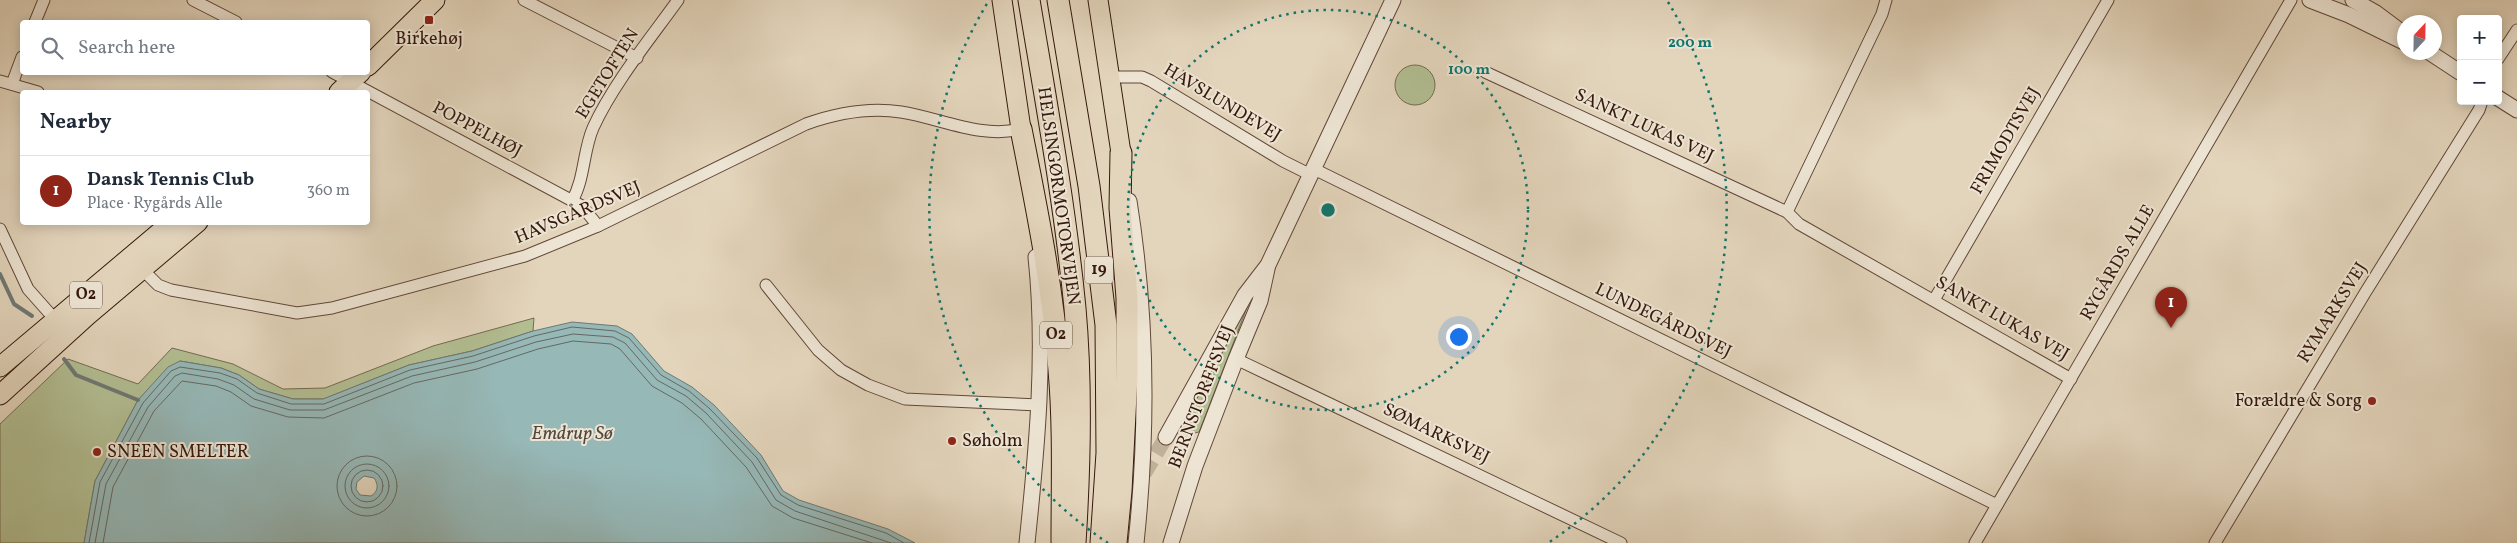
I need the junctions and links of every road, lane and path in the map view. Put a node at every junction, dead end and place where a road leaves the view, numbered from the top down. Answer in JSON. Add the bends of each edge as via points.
{"nodes":[{"id":1,"x":44,"y":0,"type":"edge"},
{"id":2,"x":193,"y":0,"type":"edge"},
{"id":3,"x":435,"y":0,"type":"edge"},
{"id":4,"x":524,"y":0,"type":"edge"},
{"id":5,"x":678,"y":0,"type":"edge"},
{"id":6,"x":1002,"y":0,"type":"edge"},
{"id":7,"x":1029,"y":0,"type":"edge"},
{"id":8,"x":1058,"y":0,"type":"edge"},
{"id":9,"x":1098,"y":0,"type":"edge"},
{"id":10,"x":1393,"y":0,"type":"edge"},
{"id":11,"x":1886,"y":0,"type":"edge"},
{"id":12,"x":2108,"y":0,"type":"edge"},
{"id":13,"x":2291,"y":0,"type":"edge"},
{"id":14,"x":2353,"y":0,"type":"edge"},
{"id":15,"x":2370,"y":0,"type":"edge"},
{"id":16,"x":2314,"y":1,"type":"edge"},
{"id":17,"x":36,"y":20,"type":"edge"},
{"id":18,"x":232,"y":20,"type":"edge"},
{"id":19,"x":2397,"y":25,"type":"edge"},
{"id":20,"x":2397,"y":27,"type":"edge"},
{"id":21,"x":2517,"y":30,"type":"edge"},
{"id":22,"x":2397,"y":39,"type":"edge"},
{"id":23,"x":2502,"y":54,"type":"edge"},
{"id":24,"x":637,"y":58,"type":"junction"},
{"id":25,"x":2441,"y":60,"type":"edge"},
{"id":26,"x":20,"y":62,"type":"edge"},
{"id":27,"x":370,"y":64,"type":"edge"},
{"id":28,"x":2457,"y":70,"type":"edge"},
{"id":29,"x":1486,"y":72,"type":"dead end"},
{"id":30,"x":337,"y":75,"type":"edge"},
{"id":31,"x":1111,"y":77,"type":"junction"},
{"id":32,"x":0,"y":81,"type":"edge"},
{"id":33,"x":350,"y":82,"type":"edge"},
{"id":34,"x":12,"y":84,"type":"junction"},
{"id":35,"x":32,"y":90,"type":"edge"},
{"id":36,"x":365,"y":90,"type":"edge"},
{"id":37,"x":370,"y":93,"type":"edge"},
{"id":38,"x":2502,"y":101,"type":"edge"},
{"id":39,"x":2481,"y":105,"type":"edge"},
{"id":40,"x":2517,"y":110,"type":"edge"},
{"id":41,"x":1021,"y":129,"type":"junction"},
{"id":42,"x":1121,"y":153,"type":"junction"},
{"id":43,"x":1312,"y":172,"type":"junction"},
{"id":44,"x":572,"y":200,"type":"junction"},
{"id":45,"x":1787,"y":212,"type":"junction"},
{"id":46,"x":169,"y":225,"type":"edge"},
{"id":47,"x":194,"y":225,"type":"edge"},
{"id":48,"x":598,"y":226,"type":"junction"},
{"id":49,"x":0,"y":229,"type":"edge"},
{"id":50,"x":1268,"y":265,"type":"junction"},
{"id":51,"x":142,"y":269,"type":"junction"},
{"id":52,"x":766,"y":285,"type":"dead end"},
{"id":53,"x":1934,"y":300,"type":"junction"},
{"id":54,"x":61,"y":328,"type":"junction"},
{"id":55,"x":1236,"y":359,"type":"junction"},
{"id":56,"x":0,"y":367,"type":"edge"},
{"id":57,"x":2071,"y":379,"type":"junction"},
{"id":58,"x":0,"y":395,"type":"edge"},
{"id":59,"x":1039,"y":405,"type":"junction"},
{"id":60,"x":1166,"y":437,"type":"tunnel mouth"},
{"id":61,"x":1997,"y":506,"type":"junction"},
{"id":62,"x":1027,"y":543,"type":"edge"},
{"id":63,"x":1062,"y":543,"type":"edge"},
{"id":64,"x":1075,"y":543,"type":"edge"},
{"id":65,"x":1101,"y":543,"type":"edge"},
{"id":66,"x":1116,"y":543,"type":"edge"},
{"id":67,"x":1136,"y":543,"type":"edge"},
{"id":68,"x":1171,"y":543,"type":"edge"},
{"id":69,"x":1621,"y":543,"type":"edge"},
{"id":70,"x":1975,"y":543,"type":"edge"},
{"id":71,"x":2215,"y":543,"type":"edge"}],
"edges":[{"from":1,"to":17,"type":"street"},
{"from":2,"to":18,"type":"street"},
{"from":3,"to":27,"type":"main road"},
{"from":4,"to":24,"type":"street"},
{"from":5,"to":24,"type":"street","name":"EGETOFTEN"},
{"from":6,"to":41,"type":"main road","number":"O2"},
{"from":7,"to":64,"type":"highway","name":"HELSINGØRMOTORVEJEN","number":"19","via":[[1060,188],[1075,309],[1080,430]]},
{"from":8,"to":65,"type":"highway","name":"HELSINGØRMOTORVEJEN","number":"19","via":[[1089,186],[1106,325],[1107,454]]},
{"from":9,"to":31,"type":"main road"},
{"from":10,"to":43,"type":"street","name":"BERNSTORFFSVEJ"},
{"from":11,"to":45,"type":"street"},
{"from":12,"to":53,"type":"street","name":"FRIMODTSVEJ"},
{"from":13,"to":57,"type":"street","name":"RYGÅRDS ALLE"},
{"from":14,"to":20,"type":"street"},
{"from":15,"to":19,"type":"street"},
{"from":16,"to":22,"type":"street"},
{"from":21,"to":23,"type":"street"},
{"from":24,"to":44,"type":"street","name":"EGETOFTEN","via":[[592,130],[578,189]]},
{"from":25,"to":28,"type":"street"},
{"from":26,"to":34,"type":"street"},
{"from":29,"to":45,"type":"street","name":"SANKT LUKAS VEJ"},
{"from":30,"to":33,"type":"street","name":"POPPELHØJ"},
{"from":31,"to":42,"type":"main road"},
{"from":31,"to":43,"type":"street","name":"HAVSLUNDEVEJ","via":[[1151,80],[1283,161]]},
{"from":32,"to":34,"type":"street"},
{"from":33,"to":36,"type":"street","name":"POPPELHØJ"},
{"from":34,"to":35,"type":"street"},
{"from":37,"to":44,"type":"street","name":"POPPELHØJ"},
{"from":38,"to":40,"type":"street"},
{"from":39,"to":71,"type":"street","name":"RYMARKSVEJ"},
{"from":41,"to":48,"type":"street","name":"HAVSGÅRDSVEJ","via":[[998,133],[900,112],[872,110],[836,114],[806,124]]},
{"from":41,"to":59,"type":"street","via":[[1036,261]]},
{"from":41,"to":63,"type":"highway","number":"O2","via":[[1046,259],[1058,361],[1063,431]]},
{"from":42,"to":66,"type":"highway","via":[[1127,375]]},
{"from":42,"to":67,"type":"street","via":[[1136,248],[1144,374]]},
{"from":43,"to":50,"type":"street","name":"BERNSTORFFSVEJ"},
{"from":43,"to":61,"type":"street","name":"LUNDEGÅRDSVEJ"},
{"from":44,"to":48,"type":"street","name":"POPPELHØJ","via":[[587,210]]},
{"from":45,"to":53,"type":"street","name":"SANKT LUKAS VEJ","via":[[1800,224]]},
{"from":46,"to":54,"type":"main road","number":"O2"},
{"from":47,"to":51,"type":"main road","number":"O2"},
{"from":48,"to":51,"type":"street","name":"HAVSGÅRDSVEJ","via":[[525,256],[332,308],[297,313],[171,290],[158,285]]},
{"from":49,"to":54,"type":"street","via":[[28,289]]},
{"from":50,"to":55,"type":"street","name":"BERNSTORFFSVEJ","via":[[1260,301]]},
{"from":50,"to":60,"type":"street","name":"BERNSTORFFSVEJ","via":[[1245,295]]},
{"from":51,"to":54,"type":"main road","number":"O2"},
{"from":52,"to":59,"type":"street","via":[[818,350],[840,370],[868,385],[905,398]]},
{"from":53,"to":57,"type":"street","name":"SANKT LUKAS VEJ"},
{"from":54,"to":56,"type":"main road","number":"O2"},
{"from":54,"to":58,"type":"main road","number":"O2"},
{"from":55,"to":68,"type":"street","name":"BERNSTORFFSVEJ","via":[[1195,466]]},
{"from":55,"to":69,"type":"street","name":"SØMARKSVEJ"},
{"from":57,"to":61,"type":"street","name":"RYGÅRDS ALLE"},
{"from":59,"to":62,"type":"street"},
{"from":61,"to":70,"type":"street","name":"RYGÅRDS ALLE"}]}
